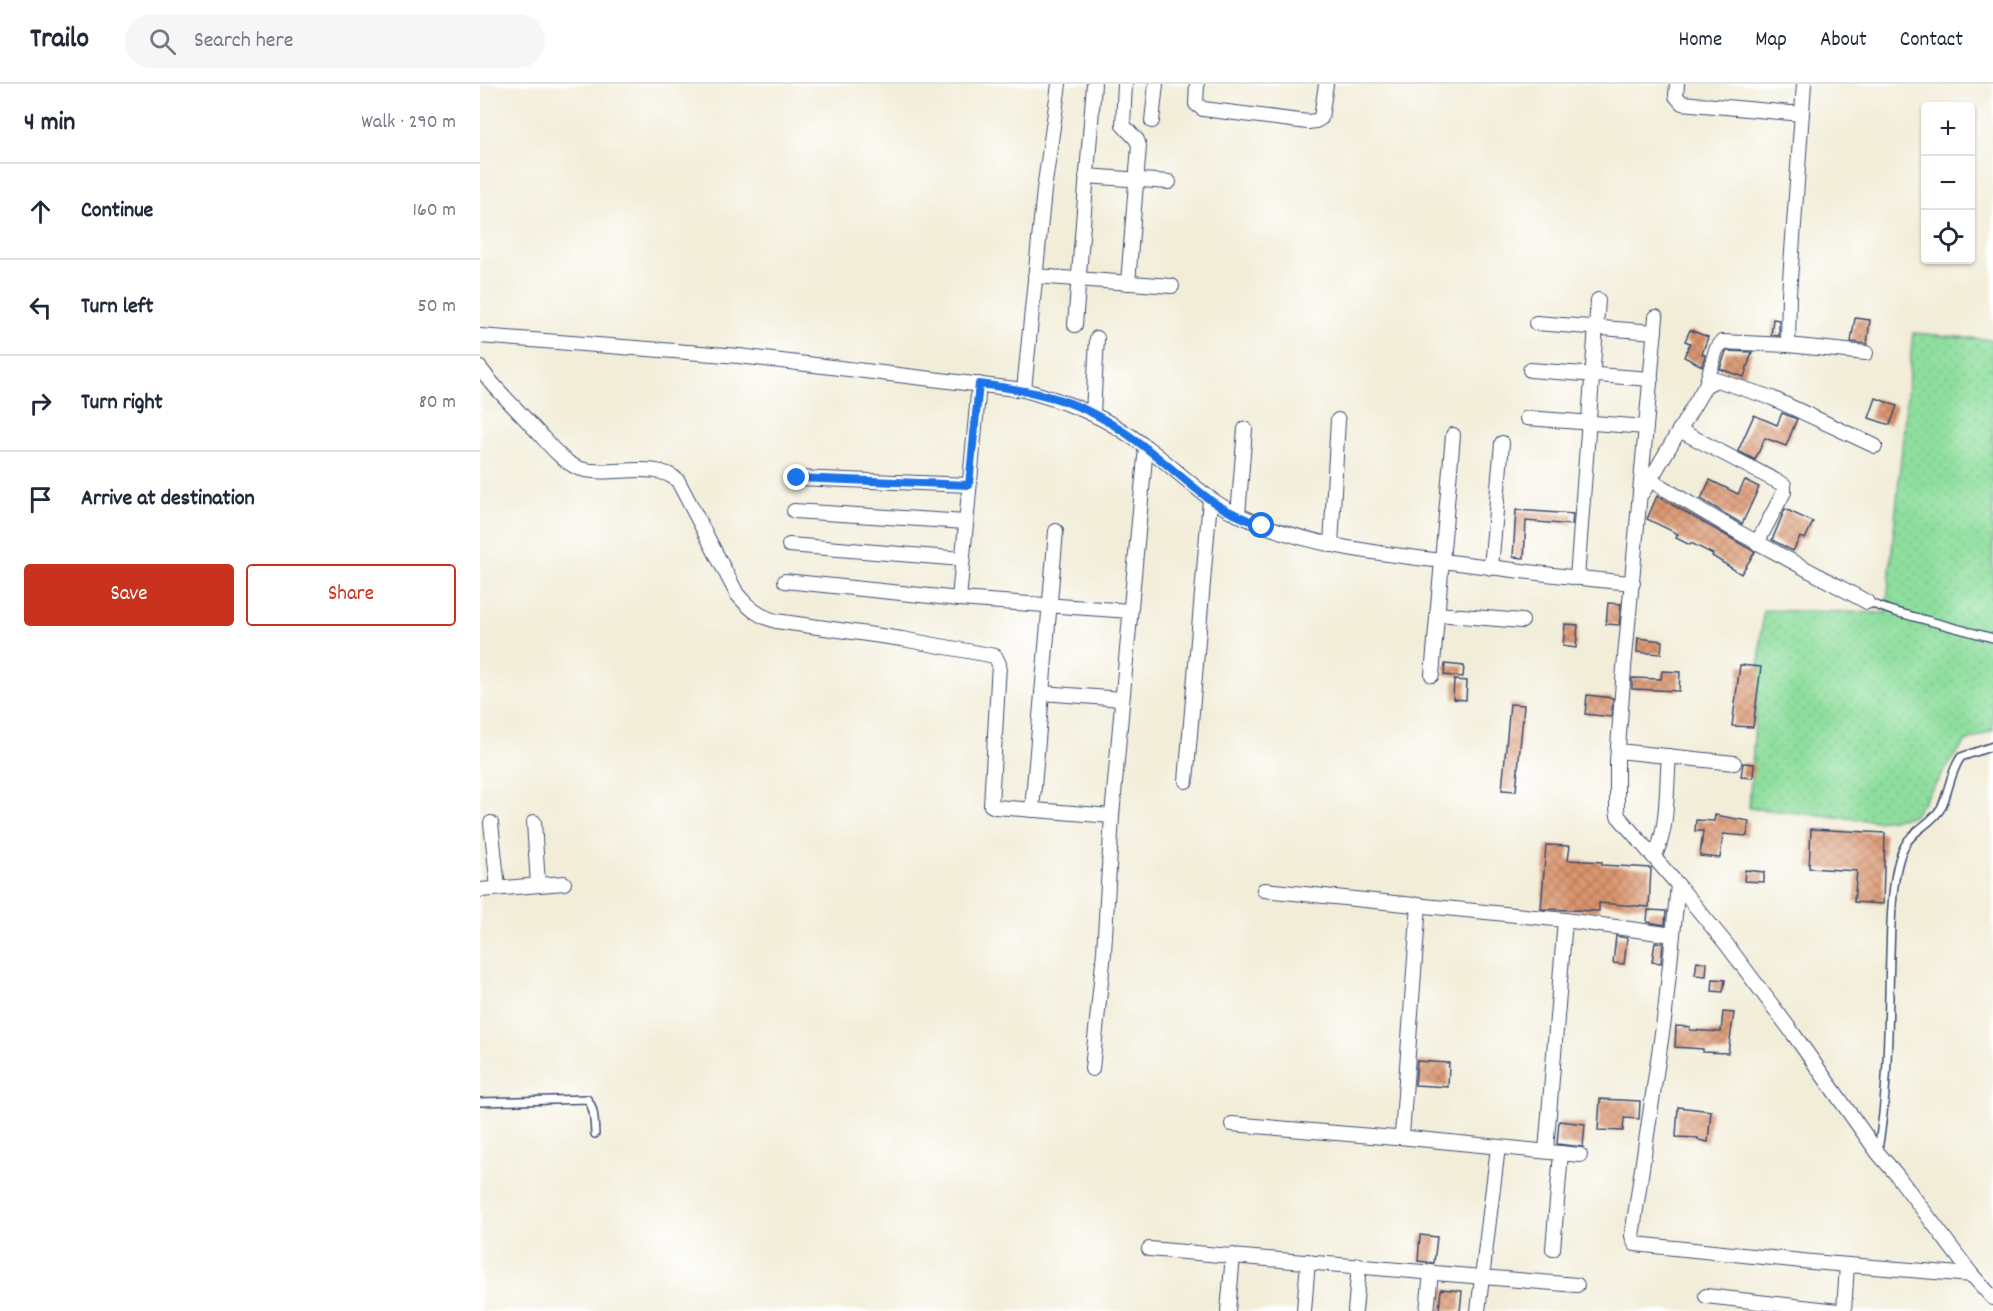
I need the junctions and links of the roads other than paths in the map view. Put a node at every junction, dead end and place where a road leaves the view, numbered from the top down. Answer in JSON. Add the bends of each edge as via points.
{"nodes":[{"id":1,"x":1059,"y":84,"type":"edge"},
{"id":2,"x":1094,"y":84,"type":"edge"},
{"id":3,"x":1125,"y":84,"type":"edge"},
{"id":4,"x":1156,"y":84,"type":"edge"},
{"id":5,"x":1197,"y":84,"type":"edge"},
{"id":6,"x":1326,"y":84,"type":"edge"},
{"id":7,"x":1677,"y":84,"type":"edge"},
{"id":8,"x":1804,"y":84,"type":"edge"},
{"id":9,"x":1802,"y":114,"type":"junction"},
{"id":10,"x":1152,"y":121,"type":"dead end"},
{"id":11,"x":1086,"y":176,"type":"junction"},
{"id":12,"x":1137,"y":180,"type":"junction"},
{"id":13,"x":1169,"y":182,"type":"dead end"},
{"id":14,"x":1035,"y":276,"type":"junction"},
{"id":15,"x":1078,"y":280,"type":"junction"},
{"id":16,"x":1128,"y":283,"type":"junction"},
{"id":17,"x":1172,"y":286,"type":"dead end"},
{"id":18,"x":1598,"y":300,"type":"dead end"},
{"id":19,"x":1656,"y":317,"type":"dead end"},
{"id":20,"x":1536,"y":323,"type":"dead end"},
{"id":21,"x":1075,"y":325,"type":"dead end"},
{"id":22,"x":1596,"y":327,"type":"junction"},
{"id":23,"x":1655,"y":332,"type":"junction"},
{"id":24,"x":480,"y":336,"type":"edge"},
{"id":25,"x":1097,"y":338,"type":"dead end"},
{"id":26,"x":1788,"y":345,"type":"junction"},
{"id":27,"x":1866,"y":353,"type":"dead end"},
{"id":28,"x":480,"y":368,"type":"edge"},
{"id":29,"x":1530,"y":370,"type":"dead end"},
{"id":30,"x":1592,"y":375,"type":"junction"},
{"id":31,"x":1651,"y":379,"type":"junction"},
{"id":32,"x":979,"y":384,"type":"junction"},
{"id":33,"x":1706,"y":385,"type":"junction"},
{"id":34,"x":1024,"y":390,"type":"junction"},
{"id":35,"x":1093,"y":413,"type":"junction"},
{"id":36,"x":1527,"y":418,"type":"dead end"},
{"id":37,"x":1338,"y":420,"type":"dead end"},
{"id":38,"x":1589,"y":423,"type":"junction"},
{"id":39,"x":1646,"y":427,"type":"junction"},
{"id":40,"x":1245,"y":429,"type":"dead end"},
{"id":41,"x":1679,"y":430,"type":"junction"},
{"id":42,"x":1453,"y":435,"type":"dead end"},
{"id":43,"x":1502,"y":443,"type":"dead end"},
{"id":44,"x":1875,"y":446,"type":"dead end"},
{"id":45,"x":1146,"y":447,"type":"junction"},
{"id":46,"x":797,"y":478,"type":"dead end"},
{"id":47,"x":1650,"y":480,"type":"junction"},
{"id":48,"x":969,"y":485,"type":"junction"},
{"id":49,"x":1640,"y":497,"type":"junction"},
{"id":50,"x":1210,"y":500,"type":"junction"},
{"id":51,"x":794,"y":511,"type":"dead end"},
{"id":52,"x":1238,"y":515,"type":"junction"},
{"id":53,"x":966,"y":522,"type":"junction"},
{"id":54,"x":1056,"y":531,"type":"dead end"},
{"id":55,"x":1757,"y":543,"type":"junction"},
{"id":56,"x":1331,"y":544,"type":"junction"},
{"id":57,"x":789,"y":546,"type":"dead end"},
{"id":58,"x":962,"y":559,"type":"junction"},
{"id":59,"x":1442,"y":561,"type":"junction"},
{"id":60,"x":1491,"y":568,"type":"junction"},
{"id":61,"x":1577,"y":578,"type":"junction"},
{"id":62,"x":785,"y":581,"type":"dead end"},
{"id":63,"x":1632,"y":583,"type":"junction"},
{"id":64,"x":959,"y":599,"type":"junction"},
{"id":65,"x":1867,"y":602,"type":"joint"},
{"id":66,"x":1050,"y":605,"type":"junction"},
{"id":67,"x":1131,"y":611,"type":"junction"},
{"id":68,"x":1437,"y":614,"type":"junction"},
{"id":69,"x":1521,"y":621,"type":"dead end"},
{"id":70,"x":1993,"y":638,"type":"edge"},
{"id":71,"x":1432,"y":675,"type":"dead end"},
{"id":72,"x":1042,"y":693,"type":"junction"},
{"id":73,"x":1122,"y":699,"type":"junction"},
{"id":74,"x":1993,"y":746,"type":"edge"},
{"id":75,"x":1618,"y":751,"type":"junction"},
{"id":76,"x":1669,"y":756,"type":"junction"},
{"id":77,"x":1734,"y":763,"type":"dead end"},
{"id":78,"x":1186,"y":781,"type":"dead end"},
{"id":79,"x":1032,"y":810,"type":"junction"},
{"id":80,"x":1112,"y":816,"type":"junction"},
{"id":81,"x":534,"y":822,"type":"dead end"},
{"id":82,"x":491,"y":823,"type":"dead end"},
{"id":83,"x":1654,"y":857,"type":"junction"},
{"id":84,"x":564,"y":883,"type":"dead end"},
{"id":85,"x":538,"y":885,"type":"junction"},
{"id":86,"x":1678,"y":885,"type":"junction"},
{"id":87,"x":498,"y":888,"type":"junction"},
{"id":88,"x":480,"y":890,"type":"edge"},
{"id":89,"x":1264,"y":890,"type":"dead end"},
{"id":90,"x":1419,"y":904,"type":"junction"},
{"id":91,"x":1565,"y":920,"type":"junction"},
{"id":92,"x":1673,"y":935,"type":"junction"},
{"id":93,"x":1092,"y":1069,"type":"dead end"},
{"id":94,"x":480,"y":1102,"type":"edge"},
{"id":95,"x":1232,"y":1124,"type":"dead end"},
{"id":96,"x":595,"y":1134,"type":"dead end"},
{"id":97,"x":1399,"y":1137,"type":"junction"},
{"id":98,"x":1498,"y":1147,"type":"junction"},
{"id":99,"x":1546,"y":1152,"type":"junction"},
{"id":100,"x":1561,"y":1153,"type":"junction"},
{"id":101,"x":1878,"y":1153,"type":"junction"},
{"id":102,"x":1580,"y":1155,"type":"dead end"},
{"id":103,"x":1149,"y":1249,"type":"dead end"},
{"id":104,"x":1553,"y":1249,"type":"dead end"},
{"id":105,"x":1233,"y":1255,"type":"junction"},
{"id":106,"x":1308,"y":1261,"type":"junction"},
{"id":107,"x":1359,"y":1265,"type":"junction"},
{"id":108,"x":1846,"y":1265,"type":"junction"},
{"id":109,"x":1431,"y":1272,"type":"junction"},
{"id":110,"x":1972,"y":1275,"type":"junction"},
{"id":111,"x":1482,"y":1276,"type":"junction"},
{"id":112,"x":1577,"y":1285,"type":"dead end"},
{"id":113,"x":1706,"y":1296,"type":"dead end"},
{"id":114,"x":1993,"y":1298,"type":"edge"},
{"id":115,"x":1228,"y":1311,"type":"edge"},
{"id":116,"x":1304,"y":1311,"type":"edge"},
{"id":117,"x":1355,"y":1311,"type":"edge"},
{"id":118,"x":1427,"y":1311,"type":"edge"},
{"id":119,"x":1478,"y":1311,"type":"edge"},
{"id":120,"x":1838,"y":1311,"type":"edge"},
{"id":121,"x":1844,"y":1311,"type":"edge"}],
"edges":[{"from":1,"to":14,"type":"street"},
{"from":2,"to":11,"type":"street"},
{"from":3,"to":12,"type":"street","via":[[1123,125],[1139,144]]},
{"from":4,"to":10,"type":"street"},
{"from":5,"to":6,"type":"street","via":[[1196,104],[1203,109],[1308,122],[1321,118]]},
{"from":7,"to":9,"type":"street","via":[[1676,96],[1682,103]]},
{"from":8,"to":9,"type":"street"},
{"from":9,"to":26,"type":"street"},
{"from":11,"to":12,"type":"street"},
{"from":11,"to":15,"type":"street"},
{"from":12,"to":13,"type":"street"},
{"from":12,"to":16,"type":"street"},
{"from":14,"to":15,"type":"street"},
{"from":14,"to":34,"type":"street"},
{"from":15,"to":16,"type":"street"},
{"from":15,"to":21,"type":"street"},
{"from":16,"to":17,"type":"street"},
{"from":18,"to":22,"type":"street"},
{"from":19,"to":23,"type":"street"},
{"from":20,"to":22,"type":"street"},
{"from":22,"to":23,"type":"street"},
{"from":22,"to":30,"type":"street"},
{"from":23,"to":31,"type":"street"},
{"from":24,"to":32,"type":"street","via":[[739,356]]},
{"from":25,"to":35,"type":"street"},
{"from":26,"to":27,"type":"street"},
{"from":26,"to":33,"type":"street","via":[[1722,342]]},
{"from":28,"to":79,"type":"street","via":[[553,448],[576,467],[672,475],[737,594],[760,616],[995,656],[999,664],[991,805]]},
{"from":29,"to":30,"type":"street"},
{"from":30,"to":31,"type":"street"},
{"from":30,"to":38,"type":"street"},
{"from":31,"to":39,"type":"street"},
{"from":32,"to":34,"type":"street"},
{"from":32,"to":48,"type":"street"},
{"from":33,"to":41,"type":"street"},
{"from":33,"to":44,"type":"street","via":[[1724,380]]},
{"from":34,"to":35,"type":"street"},
{"from":35,"to":45,"type":"street"},
{"from":36,"to":38,"type":"street"},
{"from":37,"to":56,"type":"street"},
{"from":38,"to":39,"type":"street"},
{"from":38,"to":61,"type":"street"},
{"from":39,"to":49,"type":"street"},
{"from":40,"to":52,"type":"street"},
{"from":41,"to":47,"type":"street"},
{"from":41,"to":55,"type":"street","via":[[1784,485]]},
{"from":42,"to":59,"type":"street"},
{"from":43,"to":60,"type":"street"},
{"from":45,"to":50,"type":"street"},
{"from":45,"to":67,"type":"street"},
{"from":46,"to":48,"type":"street"},
{"from":47,"to":49,"type":"street"},
{"from":47,"to":55,"type":"street"},
{"from":48,"to":53,"type":"street"},
{"from":49,"to":63,"type":"street"},
{"from":50,"to":52,"type":"street"},
{"from":50,"to":78,"type":"street"},
{"from":51,"to":53,"type":"street"},
{"from":52,"to":56,"type":"street","via":[[1294,536]]},
{"from":53,"to":58,"type":"street"},
{"from":54,"to":66,"type":"street"},
{"from":55,"to":65,"type":"street"},
{"from":56,"to":59,"type":"street"},
{"from":57,"to":58,"type":"street"},
{"from":58,"to":64,"type":"street"},
{"from":59,"to":60,"type":"street"},
{"from":59,"to":68,"type":"street"},
{"from":60,"to":61,"type":"street"},
{"from":61,"to":63,"type":"street"},
{"from":62,"to":64,"type":"street"},
{"from":63,"to":75,"type":"street"},
{"from":64,"to":66,"type":"street"},
{"from":65,"to":70,"type":"lane"},
{"from":66,"to":67,"type":"street"},
{"from":66,"to":72,"type":"street"},
{"from":67,"to":73,"type":"street"},
{"from":68,"to":69,"type":"street"},
{"from":68,"to":71,"type":"street"},
{"from":72,"to":73,"type":"street"},
{"from":72,"to":79,"type":"street"},
{"from":73,"to":80,"type":"street"},
{"from":74,"to":101,"type":"lane","via":[[1961,757],[1938,812],[1911,835],[1903,848],[1891,926],[1888,1036]]},
{"from":75,"to":76,"type":"street"},
{"from":75,"to":83,"type":"street","via":[[1618,816]]},
{"from":76,"to":77,"type":"street"},
{"from":76,"to":83,"type":"street","via":[[1664,823]]},
{"from":79,"to":80,"type":"street"},
{"from":80,"to":93,"type":"street"},
{"from":81,"to":85,"type":"street"},
{"from":82,"to":87,"type":"street"},
{"from":83,"to":86,"type":"street"},
{"from":84,"to":85,"type":"street"},
{"from":85,"to":87,"type":"street"},
{"from":86,"to":92,"type":"street"},
{"from":86,"to":101,"type":"street","via":[[1792,1032]]},
{"from":87,"to":88,"type":"street"},
{"from":89,"to":90,"type":"street"},
{"from":90,"to":91,"type":"street"},
{"from":90,"to":97,"type":"street","via":[[1403,1132]]},
{"from":91,"to":92,"type":"street"},
{"from":91,"to":99,"type":"street"},
{"from":92,"to":108,"type":"street","via":[[1632,1240],[1639,1245]]},
{"from":94,"to":96,"type":"lane","via":[[587,1099]]},
{"from":95,"to":97,"type":"street"},
{"from":97,"to":98,"type":"street"},
{"from":98,"to":99,"type":"street"},
{"from":98,"to":111,"type":"street"},
{"from":99,"to":100,"type":"street"},
{"from":100,"to":102,"type":"street"},
{"from":100,"to":104,"type":"street"},
{"from":101,"to":110,"type":"street"},
{"from":103,"to":105,"type":"street"},
{"from":105,"to":106,"type":"street"},
{"from":105,"to":115,"type":"street"},
{"from":106,"to":107,"type":"street"},
{"from":106,"to":116,"type":"street"},
{"from":107,"to":109,"type":"street"},
{"from":107,"to":117,"type":"street"},
{"from":108,"to":110,"type":"street"},
{"from":108,"to":121,"type":"street"},
{"from":109,"to":111,"type":"street"},
{"from":109,"to":118,"type":"street"},
{"from":110,"to":114,"type":"street"},
{"from":111,"to":112,"type":"street"},
{"from":111,"to":119,"type":"street"},
{"from":113,"to":120,"type":"street"}]}
